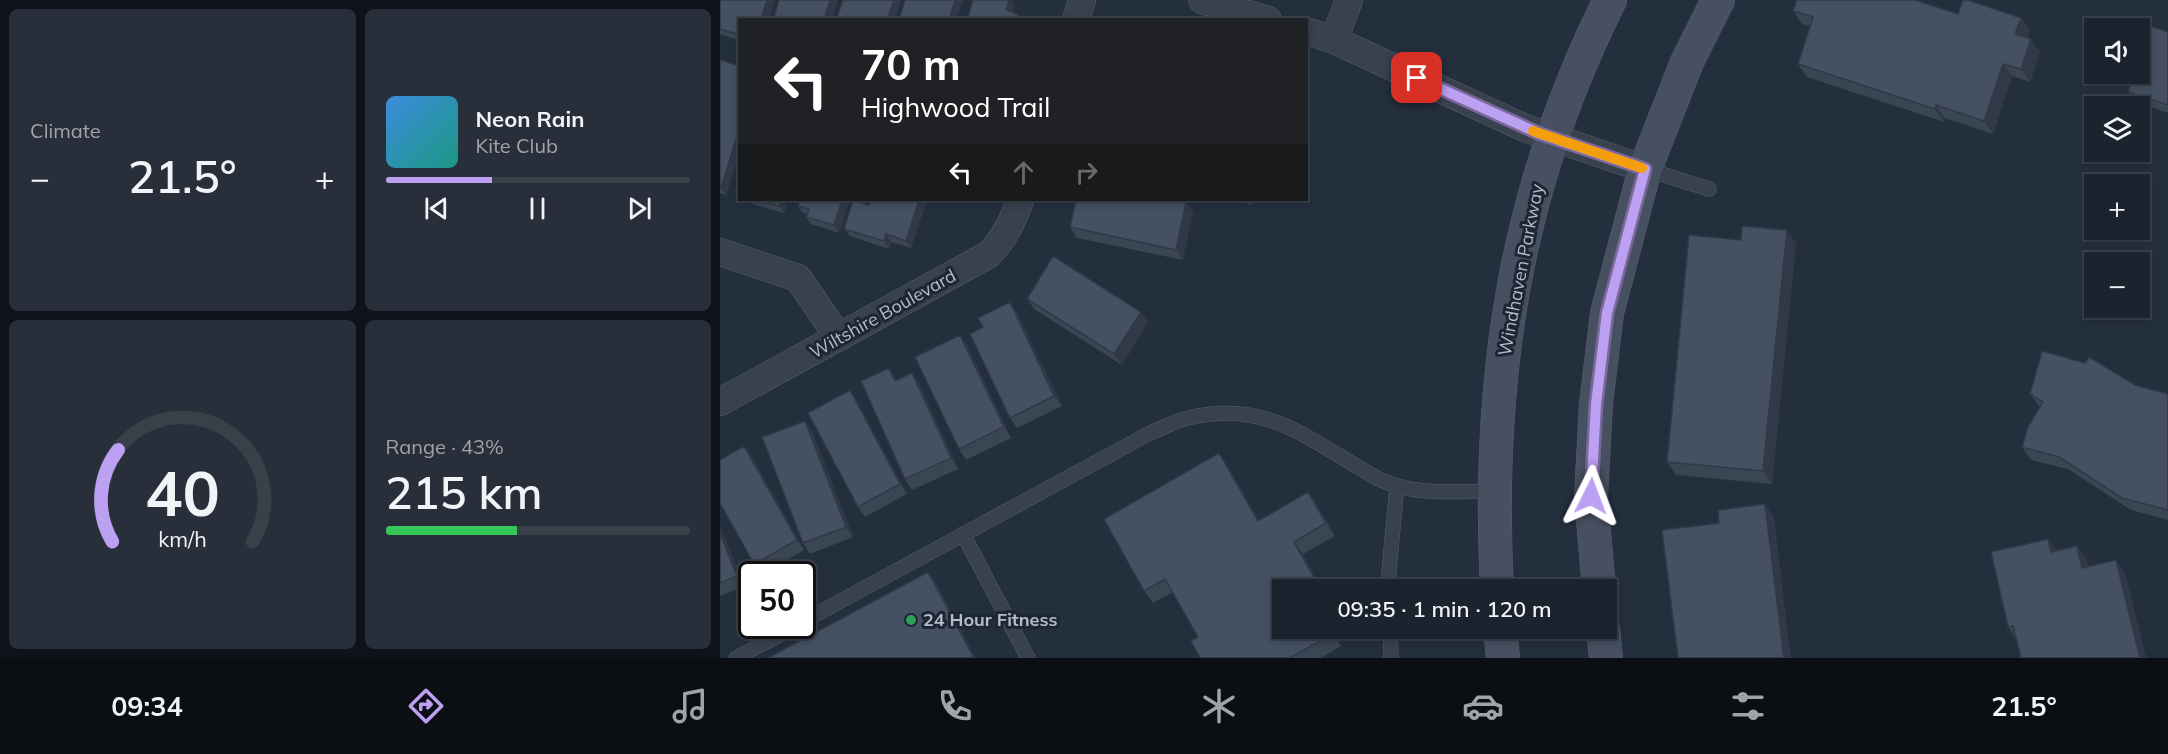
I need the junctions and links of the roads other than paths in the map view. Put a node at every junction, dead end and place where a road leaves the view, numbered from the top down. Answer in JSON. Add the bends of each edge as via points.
{"nodes":[{"id":1,"x":1082,"y":0,"type":"edge"},
{"id":2,"x":1202,"y":0,"type":"edge"},
{"id":3,"x":1349,"y":0,"type":"edge"},
{"id":4,"x":1610,"y":0,"type":"edge"},
{"id":5,"x":1718,"y":0,"type":"edge"},
{"id":6,"x":1077,"y":18,"type":"edge"},
{"id":7,"x":1261,"y":18,"type":"edge"},
{"id":8,"x":1308,"y":32,"type":"edge"},
{"id":9,"x":1334,"y":40,"type":"junction"},
{"id":10,"x":1551,"y":138,"type":"junction"},
{"id":11,"x":1645,"y":169,"type":"junction"},
{"id":12,"x":1708,"y":189,"type":"dead end"},
{"id":13,"x":1020,"y":201,"type":"edge"},
{"id":14,"x":720,"y":252,"type":"edge"},
{"id":15,"x":839,"y":338,"type":"junction"},
{"id":16,"x":720,"y":402,"type":"edge"},
{"id":17,"x":1397,"y":486,"type":"junction"},
{"id":18,"x":1494,"y":491,"type":"junction"},
{"id":19,"x":963,"y":534,"type":"junction"},
{"id":20,"x":1389,"y":579,"type":"edge"},
{"id":21,"x":1497,"y":579,"type":"edge"},
{"id":22,"x":1598,"y":579,"type":"edge"},
{"id":23,"x":816,"y":614,"type":"edge"},
{"id":24,"x":772,"y":639,"type":"edge"},
{"id":25,"x":1390,"y":639,"type":"edge"},
{"id":26,"x":1501,"y":639,"type":"edge"},
{"id":27,"x":1604,"y":639,"type":"edge"},
{"id":28,"x":736,"y":658,"type":"edge"},
{"id":29,"x":1028,"y":658,"type":"edge"},
{"id":30,"x":1391,"y":658,"type":"edge"},
{"id":31,"x":1503,"y":658,"type":"edge"},
{"id":32,"x":1606,"y":658,"type":"edge"}],
"edges":[{"from":1,"to":6,"type":"street"},
{"from":2,"to":7,"type":"street"},
{"from":3,"to":9,"type":"street"},
{"from":4,"to":10,"type":"main road","name":"Windhaven Parkway"},
{"from":5,"to":11,"type":"main road","via":[[1687,62]]},
{"from":8,"to":9,"type":"street"},
{"from":9,"to":10,"type":"street"},
{"from":10,"to":11,"type":"street"},
{"from":10,"to":18,"type":"main road","name":"Windhaven Parkway","via":[[1525,227],[1508,317],[1500,373]]},
{"from":11,"to":12,"type":"lane"},
{"from":11,"to":22,"type":"main road","via":[[1607,313],[1596,404],[1591,496]]},
{"from":13,"to":15,"type":"street","name":"Wiltshire Boulevard","via":[[1010,226],[988,255]]},
{"from":14,"to":15,"type":"street","via":[[798,278]]},
{"from":15,"to":16,"type":"street","name":"Wiltshire Boulevard"},
{"from":17,"to":18,"type":"lane","via":[[1434,492]]},
{"from":17,"to":19,"type":"lane","via":[[1278,422],[1247,414],[1216,413],[1187,418],[1150,433]]},
{"from":17,"to":20,"type":"lane"},
{"from":18,"to":21,"type":"main road","name":"Windhaven Parkway"},
{"from":19,"to":23,"type":"lane"},
{"from":19,"to":29,"type":"lane"},
{"from":24,"to":28,"type":"lane"},
{"from":25,"to":30,"type":"lane"},
{"from":26,"to":31,"type":"main road"},
{"from":27,"to":32,"type":"main road"}]}
